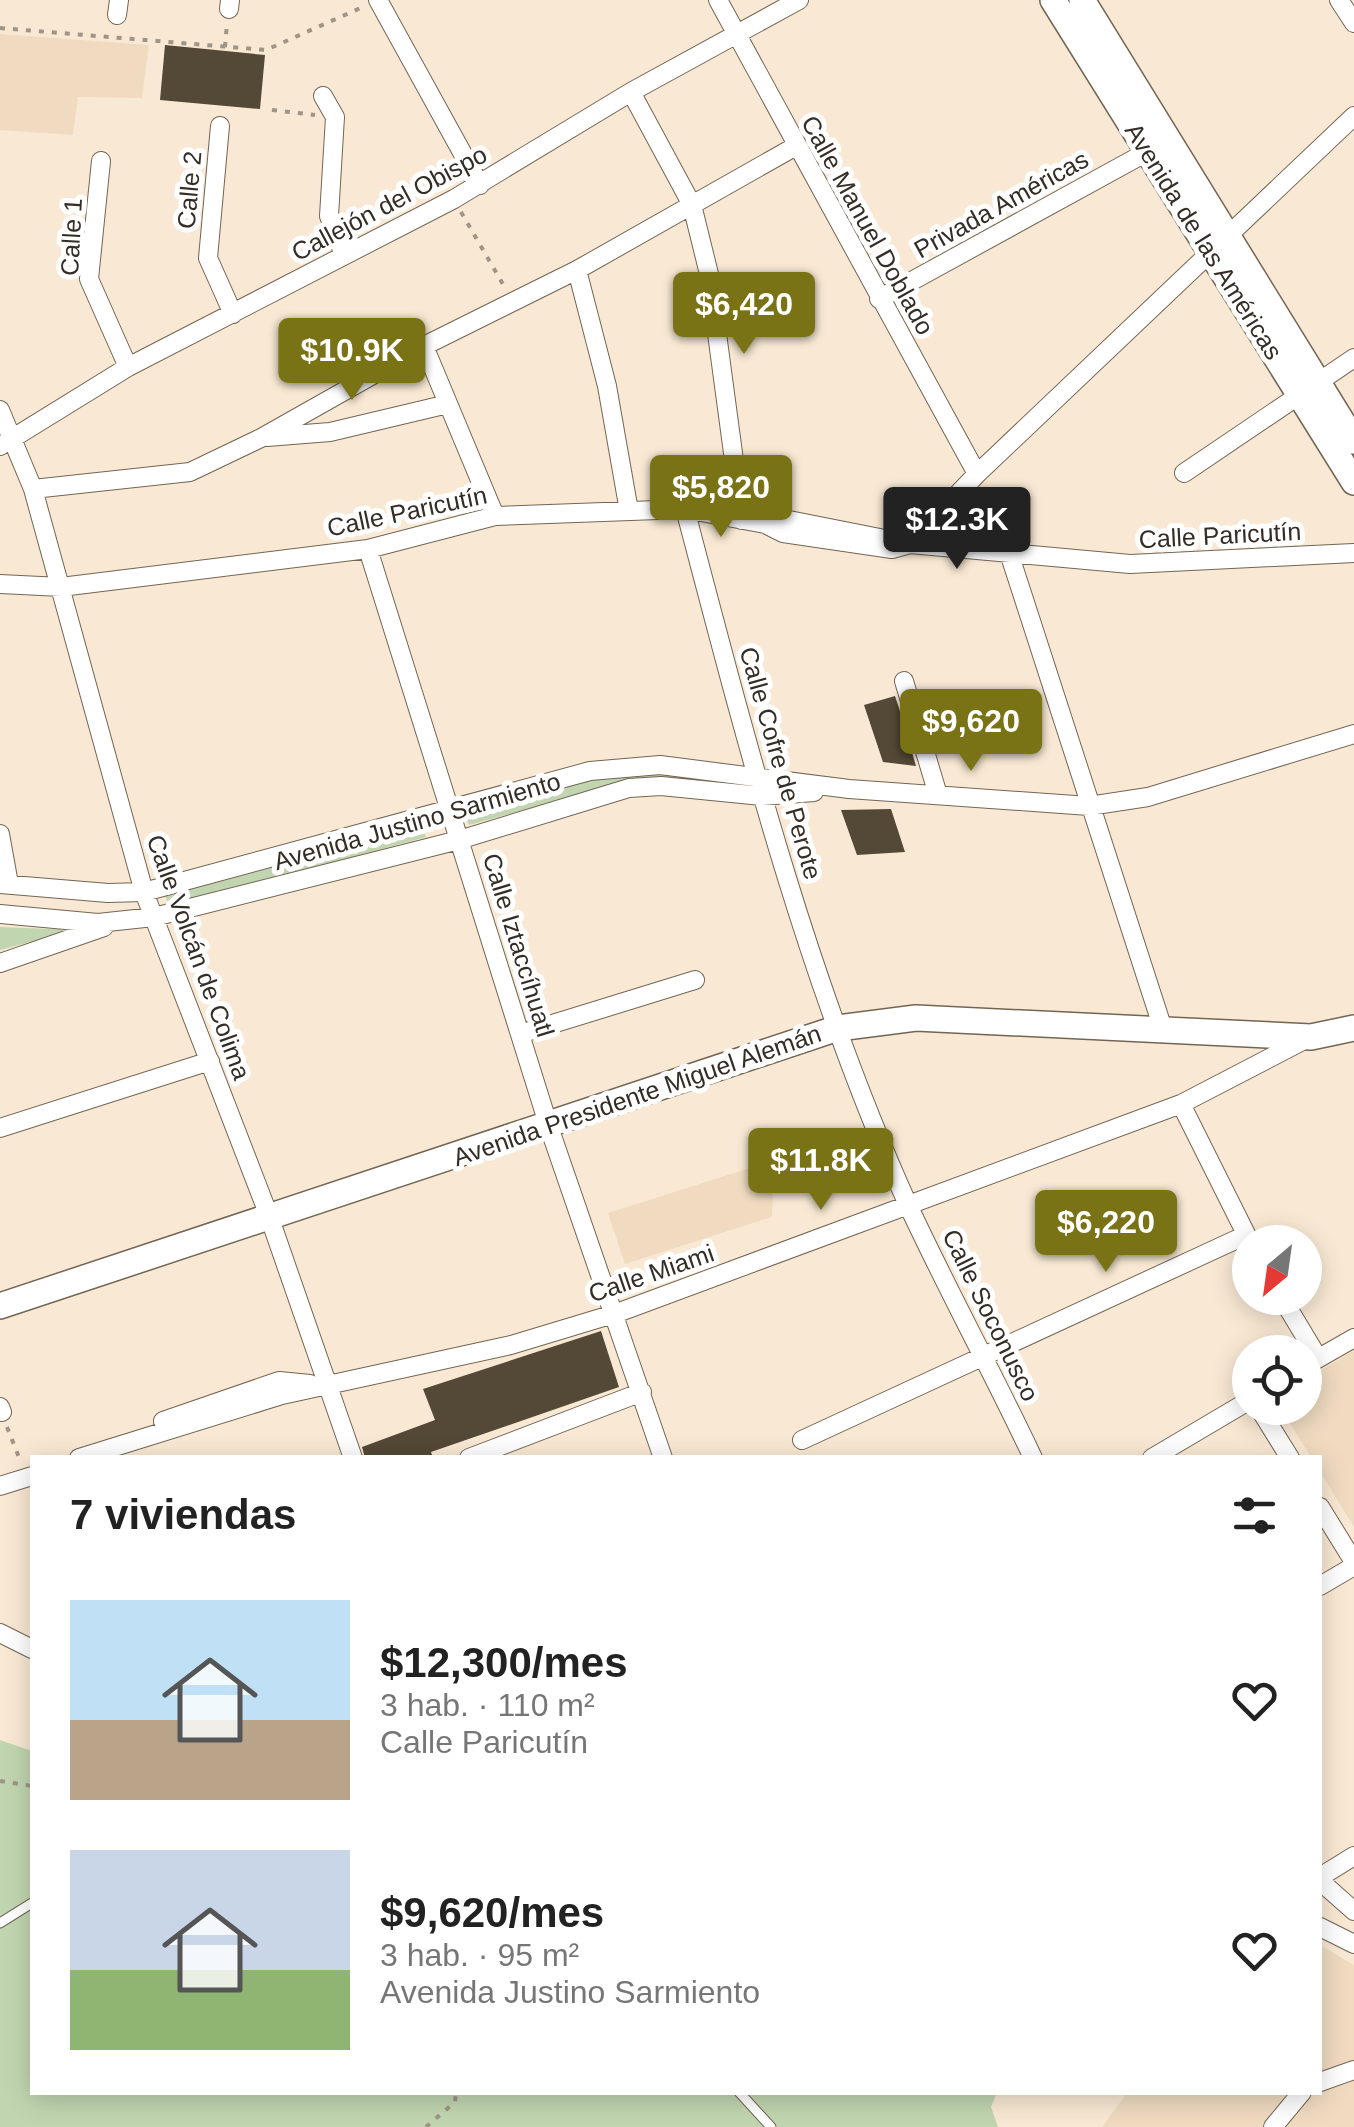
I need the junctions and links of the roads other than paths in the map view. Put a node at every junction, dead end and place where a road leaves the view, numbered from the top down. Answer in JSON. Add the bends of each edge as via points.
{"nodes":[{"id":1,"x":378,"y":0,"type":"edge"},
{"id":2,"x":718,"y":0,"type":"edge"},
{"id":3,"x":799,"y":0,"type":"edge"},
{"id":4,"x":1053,"y":0,"type":"edge"},
{"id":5,"x":1082,"y":0,"type":"edge"},
{"id":6,"x":1339,"y":0,"type":"edge"},
{"id":7,"x":1354,"y":23,"type":"edge"},
{"id":8,"x":737,"y":35,"type":"junction"},
{"id":9,"x":632,"y":92,"type":"junction"},
{"id":10,"x":323,"y":96,"type":"dead end"},
{"id":11,"x":1354,"y":116,"type":"edge"},
{"id":12,"x":220,"y":126,"type":"dead end"},
{"id":13,"x":796,"y":146,"type":"junction"},
{"id":14,"x":1148,"y":152,"type":"junction"},
{"id":15,"x":100,"y":162,"type":"dead end"},
{"id":16,"x":480,"y":185,"type":"junction"},
{"id":17,"x":692,"y":206,"type":"junction"},
{"id":18,"x":1220,"y":246,"type":"junction"},
{"id":19,"x":344,"y":255,"type":"junction"},
{"id":20,"x":577,"y":270,"type":"junction"},
{"id":21,"x":880,"y":299,"type":"junction"},
{"id":22,"x":232,"y":314,"type":"junction"},
{"id":23,"x":424,"y":346,"type":"junction"},
{"id":24,"x":1354,"y":358,"type":"edge"},
{"id":25,"x":128,"y":367,"type":"junction"},
{"id":26,"x":1309,"y":389,"type":"junction"},
{"id":27,"x":448,"y":404,"type":"junction"},
{"id":28,"x":0,"y":410,"type":"edge"},
{"id":29,"x":261,"y":438,"type":"junction"},
{"id":30,"x":7,"y":440,"type":"edge"},
{"id":31,"x":1354,"y":441,"type":"edge"},
{"id":32,"x":1184,"y":473,"type":"dead end"},
{"id":33,"x":976,"y":474,"type":"junction"},
{"id":34,"x":1354,"y":482,"type":"edge"},
{"id":35,"x":33,"y":489,"type":"junction"},
{"id":36,"x":685,"y":509,"type":"junction"},
{"id":37,"x":628,"y":510,"type":"junction"},
{"id":38,"x":494,"y":516,"type":"junction"},
{"id":39,"x":742,"y":520,"type":"junction"},
{"id":40,"x":910,"y":544,"type":"junction"},
{"id":41,"x":368,"y":549,"type":"junction"},
{"id":42,"x":1354,"y":553,"type":"edge"},
{"id":43,"x":1009,"y":554,"type":"junction"},
{"id":44,"x":0,"y":584,"type":"edge"},
{"id":45,"x":61,"y":587,"type":"junction"},
{"id":46,"x":904,"y":681,"type":"dead end"},
{"id":47,"x":1354,"y":734,"type":"edge"},
{"id":48,"x":756,"y":777,"type":"junction"},
{"id":49,"x":849,"y":789,"type":"junction"},
{"id":50,"x":938,"y":795,"type":"junction"},
{"id":51,"x":762,"y":796,"type":"junction"},
{"id":52,"x":1089,"y":806,"type":"junction"},
{"id":53,"x":448,"y":812,"type":"junction"},
{"id":54,"x":0,"y":834,"type":"edge"},
{"id":55,"x":459,"y":840,"type":"junction"},
{"id":56,"x":4,"y":884,"type":"edge"},
{"id":57,"x":144,"y":892,"type":"junction"},
{"id":58,"x":0,"y":914,"type":"edge"},
{"id":59,"x":154,"y":916,"type":"junction"},
{"id":60,"x":122,"y":921,"type":"junction"},
{"id":61,"x":0,"y":963,"type":"edge"},
{"id":62,"x":695,"y":980,"type":"dead end"},
{"id":63,"x":838,"y":1028,"type":"junction"},
{"id":64,"x":1354,"y":1028,"type":"edge"},
{"id":65,"x":1164,"y":1029,"type":"junction"},
{"id":66,"x":520,"y":1034,"type":"junction"},
{"id":67,"x":1311,"y":1037,"type":"junction"},
{"id":68,"x":210,"y":1061,"type":"junction"},
{"id":69,"x":1181,"y":1104,"type":"junction"},
{"id":70,"x":550,"y":1127,"type":"junction"},
{"id":71,"x":0,"y":1128,"type":"edge"},
{"id":72,"x":909,"y":1206,"type":"junction"},
{"id":73,"x":269,"y":1216,"type":"junction"},
{"id":74,"x":1241,"y":1225,"type":"edge"},
{"id":75,"x":1232,"y":1246,"type":"edge"},
{"id":76,"x":0,"y":1306,"type":"edge"},
{"id":77,"x":617,"y":1312,"type":"junction"},
{"id":78,"x":1354,"y":1338,"type":"edge"},
{"id":79,"x":1322,"y":1356,"type":"edge"},
{"id":80,"x":985,"y":1358,"type":"junction"},
{"id":81,"x":330,"y":1386,"type":"junction"},
{"id":82,"x":642,"y":1392,"type":"junction"},
{"id":83,"x":1232,"y":1411,"type":"edge"},
{"id":84,"x":1270,"y":1425,"type":"edge"},
{"id":85,"x":802,"y":1440,"type":"dead end"},
{"id":86,"x":496,"y":1450,"type":"edge"},
{"id":87,"x":87,"y":1455,"type":"edge"},
{"id":88,"x":352,"y":1455,"type":"edge"},
{"id":89,"x":662,"y":1455,"type":"edge"},
{"id":90,"x":1032,"y":1455,"type":"edge"},
{"id":91,"x":1157,"y":1455,"type":"edge"},
{"id":92,"x":1288,"y":1455,"type":"edge"},
{"id":93,"x":30,"y":1482,"type":"edge"},
{"id":94,"x":0,"y":1486,"type":"edge"},
{"id":95,"x":1322,"y":1509,"type":"edge"},
{"id":96,"x":1354,"y":1564,"type":"edge"},
{"id":97,"x":1322,"y":1585,"type":"edge"},
{"id":98,"x":0,"y":1633,"type":"edge"},
{"id":99,"x":30,"y":1648,"type":"edge"},
{"id":100,"x":1354,"y":1856,"type":"edge"},
{"id":101,"x":1322,"y":1878,"type":"edge"},
{"id":102,"x":1322,"y":1881,"type":"edge"},
{"id":103,"x":30,"y":1904,"type":"edge"},
{"id":104,"x":1354,"y":1911,"type":"edge"},
{"id":105,"x":0,"y":1923,"type":"edge"},
{"id":106,"x":1322,"y":1928,"type":"edge"},
{"id":107,"x":1354,"y":1944,"type":"edge"},
{"id":108,"x":1354,"y":2070,"type":"edge"},
{"id":109,"x":1322,"y":2081,"type":"edge"},
{"id":110,"x":742,"y":2095,"type":"edge"},
{"id":111,"x":1300,"y":2095,"type":"edge"},
{"id":112,"x":771,"y":2127,"type":"edge"},
{"id":113,"x":1274,"y":2127,"type":"edge"}],
"edges":[{"from":1,"to":16,"type":"street"},
{"from":2,"to":8,"type":"street","name":"Calle Manuel Doblado"},
{"from":3,"to":8,"type":"street","name":"Callejón del Obispo"},
{"from":4,"to":14,"type":"main road","name":"Avenida de las Américas"},
{"from":5,"to":18,"type":"main road","name":"Avenida de las Américas"},
{"from":6,"to":7,"type":"street"},
{"from":8,"to":9,"type":"street","name":"Callejón del Obispo"},
{"from":8,"to":13,"type":"street","name":"Calle Manuel Doblado"},
{"from":9,"to":16,"type":"street","name":"Callejón del Obispo"},
{"from":9,"to":17,"type":"street"},
{"from":10,"to":19,"type":"street","via":[[335,117],[329,216]]},
{"from":11,"to":18,"type":"street"},
{"from":12,"to":22,"type":"street","name":"Calle 2","via":[[208,258]]},
{"from":13,"to":17,"type":"street"},
{"from":13,"to":21,"type":"street","name":"Calle Manuel Doblado"},
{"from":14,"to":18,"type":"main road","name":"Avenida de las Américas"},
{"from":14,"to":21,"type":"street","name":"Privada Américas"},
{"from":15,"to":25,"type":"street","name":"Calle 1","via":[[89,280]]},
{"from":16,"to":19,"type":"street","name":"Callejón del Obispo"},
{"from":17,"to":20,"type":"street"},
{"from":17,"to":39,"type":"street","via":[[709,274]]},
{"from":18,"to":26,"type":"main road","name":"Avenida de las Américas"},
{"from":18,"to":33,"type":"street"},
{"from":19,"to":22,"type":"street","name":"Callejón del Obispo"},
{"from":20,"to":23,"type":"street"},
{"from":20,"to":37,"type":"street","via":[[607,386]]},
{"from":21,"to":33,"type":"street","name":"Calle Manuel Doblado"},
{"from":22,"to":25,"type":"street","name":"Callejón del Obispo"},
{"from":23,"to":27,"type":"street"},
{"from":23,"to":29,"type":"street"},
{"from":24,"to":26,"type":"street"},
{"from":25,"to":30,"type":"street","name":"Callejón del Obispo"},
{"from":26,"to":31,"type":"main road","name":"Avenida de las Américas"},
{"from":26,"to":32,"type":"street"},
{"from":26,"to":34,"type":"main road","name":"Avenida de las Américas"},
{"from":27,"to":29,"type":"street","via":[[330,432]]},
{"from":27,"to":38,"type":"street"},
{"from":28,"to":30,"type":"street","name":"Calle Volcán de Colima"},
{"from":29,"to":35,"type":"street","via":[[190,472]]},
{"from":30,"to":35,"type":"street","name":"Calle Volcán de Colima"},
{"from":33,"to":40,"type":"street"},
{"from":35,"to":45,"type":"street","name":"Calle Volcán de Colima"},
{"from":36,"to":37,"type":"street","name":"Calle Paricutín"},
{"from":36,"to":39,"type":"street","name":"Calle Paricutín"},
{"from":36,"to":48,"type":"street","name":"Calle Cofre de Perote"},
{"from":37,"to":38,"type":"street","name":"Calle Paricutín"},
{"from":38,"to":41,"type":"street","name":"Calle Paricutín"},
{"from":39,"to":40,"type":"street","name":"Calle Paricutín","via":[[892,549]]},
{"from":40,"to":43,"type":"street","name":"Calle Paricutín"},
{"from":41,"to":45,"type":"street","name":"Calle Paricutín"},
{"from":41,"to":53,"type":"street","name":"Calle Iztaccíhuatl"},
{"from":42,"to":43,"type":"street","name":"Calle Paricutín","via":[[1130,564]]},
{"from":43,"to":52,"type":"street"},
{"from":44,"to":45,"type":"street","name":"Calle Paricutín"},
{"from":45,"to":57,"type":"street","name":"Calle Volcán de Colima"},
{"from":46,"to":50,"type":"street"},
{"from":47,"to":52,"type":"street","name":"Avenida Justino Sarmiento","via":[[1148,798]]},
{"from":48,"to":49,"type":"street","name":"Avenida Justino Sarmiento"},
{"from":48,"to":51,"type":"street","name":"Calle Cofre de Perote"},
{"from":48,"to":53,"type":"street","name":"Avenida Justino Sarmiento","via":[[627,766]]},
{"from":49,"to":50,"type":"street","name":"Avenida Justino Sarmiento"},
{"from":49,"to":51,"type":"street","name":"Avenida Justino Sarmiento"},
{"from":50,"to":52,"type":"street","name":"Avenida Justino Sarmiento"},
{"from":51,"to":55,"type":"street","name":"Avenida Justino Sarmiento","via":[[629,788]]},
{"from":51,"to":63,"type":"street","name":"Calle Cofre de Perote"},
{"from":52,"to":65,"type":"street"},
{"from":53,"to":55,"type":"street","name":"Calle Iztaccíhuatl"},
{"from":53,"to":57,"type":"street","name":"Avenida Justino Sarmiento"},
{"from":54,"to":56,"type":"street"},
{"from":55,"to":59,"type":"street","name":"Avenida Justino Sarmiento"},
{"from":55,"to":66,"type":"street","name":"Calle Iztaccíhuatl"},
{"from":56,"to":57,"type":"street","name":"Avenida Justino Sarmiento"},
{"from":57,"to":59,"type":"street","name":"Calle Volcán de Colima"},
{"from":58,"to":60,"type":"street","name":"Avenida Justino Sarmiento"},
{"from":59,"to":60,"type":"street","name":"Avenida Justino Sarmiento"},
{"from":59,"to":68,"type":"street","name":"Calle Volcán de Colima"},
{"from":60,"to":61,"type":"street"},
{"from":62,"to":66,"type":"street"},
{"from":63,"to":65,"type":"main road","name":"Avenida Presidente Miguel Alemán","via":[[916,1018]]},
{"from":63,"to":70,"type":"main road","name":"Avenida Presidente Miguel Alemán"},
{"from":63,"to":72,"type":"street","name":"Calle Soconusco"},
{"from":64,"to":67,"type":"main road","name":"Avenida Presidente Miguel Alemán"},
{"from":65,"to":67,"type":"main road","name":"Avenida Presidente Miguel Alemán"},
{"from":66,"to":70,"type":"street","name":"Calle Iztaccíhuatl"},
{"from":67,"to":69,"type":"street","name":"Calle Miami"},
{"from":68,"to":71,"type":"street"},
{"from":68,"to":73,"type":"street","name":"Calle Volcán de Colima"},
{"from":69,"to":72,"type":"street","name":"Calle Miami"},
{"from":69,"to":74,"type":"street"},
{"from":70,"to":73,"type":"main road","name":"Avenida Presidente Miguel Alemán"},
{"from":70,"to":77,"type":"street","name":"Calle Iztaccíhuatl"},
{"from":72,"to":77,"type":"street","name":"Calle Miami"},
{"from":72,"to":80,"type":"street","name":"Calle Soconusco"},
{"from":73,"to":76,"type":"main road","name":"Avenida Presidente Miguel Alemán"},
{"from":73,"to":81,"type":"street","name":"Calle Volcán de Colima"},
{"from":75,"to":80,"type":"street"},
{"from":77,"to":81,"type":"street","name":"Calle Miami","via":[[511,1345]]},
{"from":77,"to":82,"type":"street","name":"Calle Iztaccíhuatl"},
{"from":78,"to":79,"type":"street"},
{"from":80,"to":85,"type":"street"},
{"from":80,"to":90,"type":"street","name":"Calle Soconusco"},
{"from":81,"to":87,"type":"street","name":"Calle Miami","via":[[282,1394]]},
{"from":81,"to":88,"type":"street","name":"Calle Volcán de Colima"},
{"from":82,"to":86,"type":"street"},
{"from":82,"to":89,"type":"street","name":"Calle Iztaccíhuatl"},
{"from":83,"to":91,"type":"street"},
{"from":84,"to":92,"type":"street"},
{"from":93,"to":94,"type":"street"},
{"from":95,"to":96,"type":"street"},
{"from":96,"to":97,"type":"street"},
{"from":98,"to":99,"type":"street"},
{"from":100,"to":101,"type":"street"},
{"from":102,"to":104,"type":"street"},
{"from":103,"to":105,"type":"lane"},
{"from":106,"to":107,"type":"street"},
{"from":108,"to":109,"type":"street"},
{"from":110,"to":112,"type":"lane"},
{"from":111,"to":113,"type":"street"}]}
